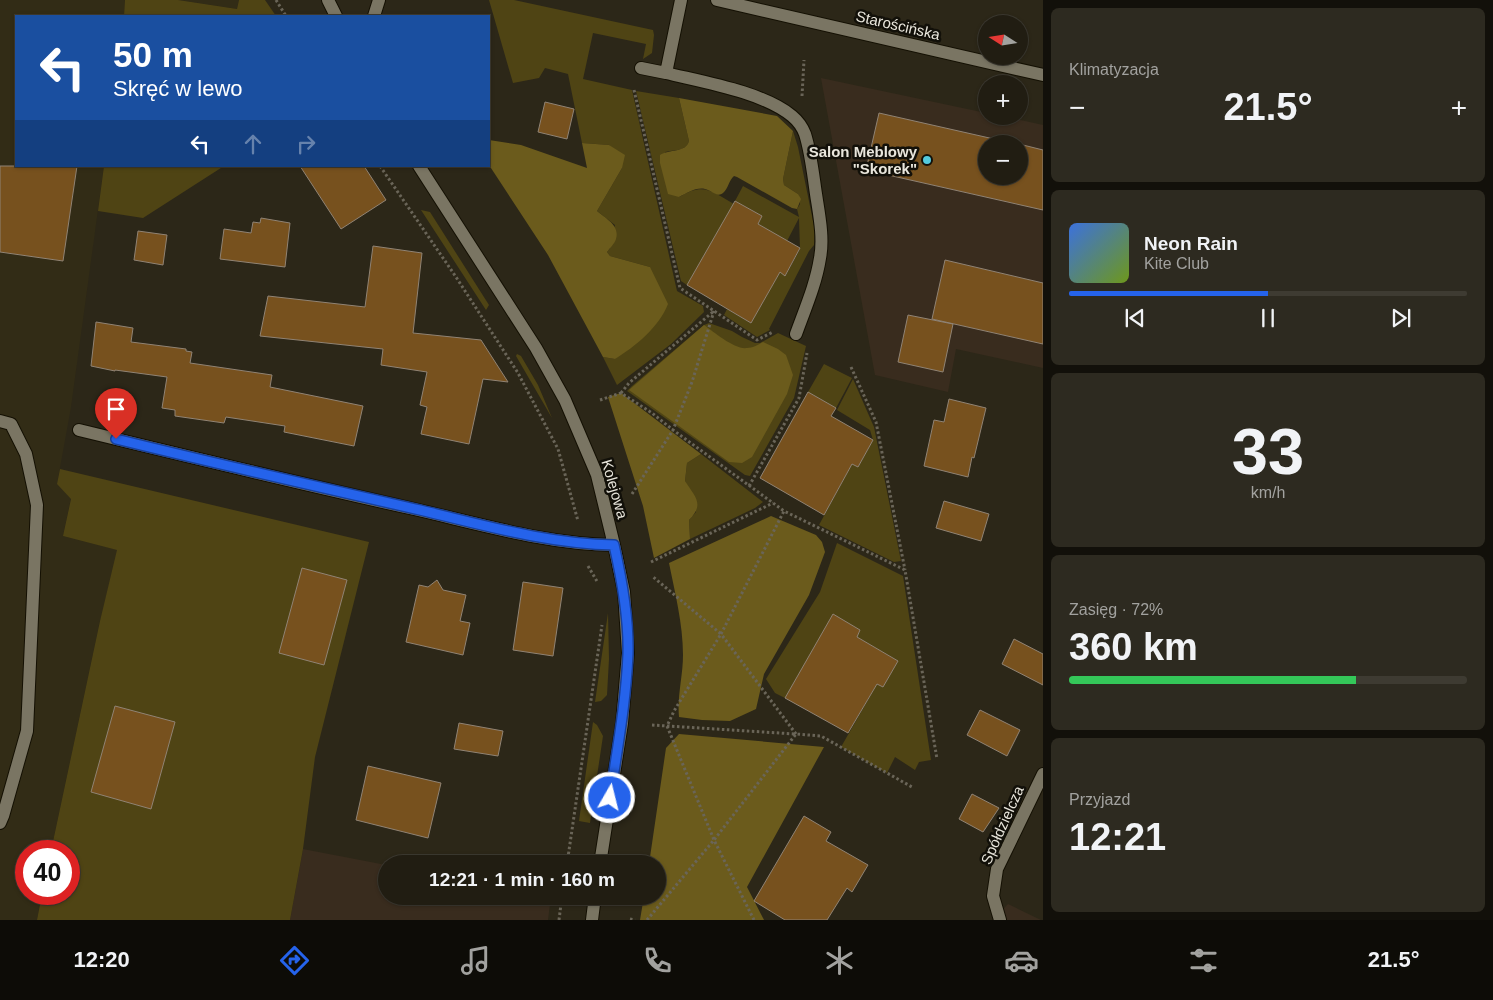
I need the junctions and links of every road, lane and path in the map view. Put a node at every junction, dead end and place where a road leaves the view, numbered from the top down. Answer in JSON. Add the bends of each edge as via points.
{"nodes":[{"id":1,"x":276,"y":0,"type":"edge"},
{"id":2,"x":328,"y":0,"type":"edge"},
{"id":3,"x":379,"y":0,"type":"edge"},
{"id":4,"x":681,"y":0,"type":"edge"},
{"id":5,"x":716,"y":0,"type":"edge"},
{"id":6,"x":285,"y":15,"type":"edge"},
{"id":7,"x":336,"y":15,"type":"edge"},
{"id":8,"x":374,"y":15,"type":"edge"},
{"id":9,"x":804,"y":60,"type":"dead end"},
{"id":10,"x":641,"y":68,"type":"dead end"},
{"id":11,"x":666,"y":74,"type":"junction"},
{"id":12,"x":1043,"y":75,"type":"edge"},
{"id":13,"x":634,"y":90,"type":"dead end"},
{"id":14,"x":801,"y":124,"type":"junction"},
{"id":15,"x":381,"y":167,"type":"edge"},
{"id":16,"x":420,"y":167,"type":"edge"},
{"id":17,"x":714,"y":311,"type":"junction"},
{"id":18,"x":774,"y":331,"type":"dead end"},
{"id":19,"x":796,"y":334,"type":"dead end"},
{"id":20,"x":808,"y":347,"type":"dead end"},
{"id":21,"x":851,"y":367,"type":"dead end"},
{"id":22,"x":621,"y":393,"type":"junction"},
{"id":23,"x":600,"y":400,"type":"dead end"},
{"id":24,"x":0,"y":421,"type":"edge"},
{"id":25,"x":79,"y":430,"type":"dead end"},
{"id":26,"x":673,"y":430,"type":"junction"},
{"id":27,"x":749,"y":486,"type":"junction"},
{"id":28,"x":632,"y":494,"type":"dead end"},
{"id":29,"x":773,"y":503,"type":"junction"},
{"id":30,"x":784,"y":511,"type":"junction"},
{"id":31,"x":577,"y":516,"type":"dead end"},
{"id":32,"x":614,"y":545,"type":"junction"},
{"id":33,"x":651,"y":562,"type":"dead end"},
{"id":34,"x":587,"y":565,"type":"dead end"},
{"id":35,"x":905,"y":570,"type":"junction"},
{"id":36,"x":652,"y":576,"type":"dead end"},
{"id":37,"x":600,"y":587,"type":"dead end"},
{"id":38,"x":602,"y":621,"type":"dead end"},
{"id":39,"x":721,"y":634,"type":"junction"},
{"id":40,"x":652,"y":725,"type":"dead end"},
{"id":41,"x":667,"y":726,"type":"junction"},
{"id":42,"x":796,"y":734,"type":"junction"},
{"id":43,"x":936,"y":759,"type":"dead end"},
{"id":44,"x":1043,"y":774,"type":"edge"},
{"id":45,"x":912,"y":787,"type":"dead end"},
{"id":46,"x":0,"y":823,"type":"edge"},
{"id":47,"x":714,"y":840,"type":"junction"},
{"id":48,"x":568,"y":855,"type":"edge"},
{"id":49,"x":601,"y":855,"type":"edge"},
{"id":50,"x":561,"y":905,"type":"edge"},
{"id":51,"x":594,"y":905,"type":"edge"},
{"id":52,"x":559,"y":920,"type":"edge"},
{"id":53,"x":592,"y":920,"type":"edge"},
{"id":54,"x":631,"y":920,"type":"edge"},
{"id":55,"x":635,"y":920,"type":"edge"},
{"id":56,"x":647,"y":920,"type":"edge"},
{"id":57,"x":754,"y":920,"type":"edge"},
{"id":58,"x":1000,"y":920,"type":"edge"}],
"edges":[{"from":1,"to":6,"type":"path"},
{"from":2,"to":7,"type":"street"},
{"from":3,"to":8,"type":"street"},
{"from":4,"to":11,"type":"street"},
{"from":5,"to":12,"type":"street","name":"Starościńska"},
{"from":9,"to":14,"type":"path"},
{"from":10,"to":11,"type":"street"},
{"from":11,"to":14,"type":"street","via":[[724,87],[766,101]]},
{"from":13,"to":17,"type":"path","via":[[680,288]]},
{"from":14,"to":19,"type":"street","via":[[812,165],[821,256],[816,280]]},
{"from":15,"to":31,"type":"path","via":[[518,373],[558,449]]},
{"from":16,"to":32,"type":"street","name":"Kolejowa","via":[[536,348],[565,400],[596,475]]},
{"from":17,"to":18,"type":"path","via":[[757,340]]},
{"from":17,"to":22,"type":"path"},
{"from":17,"to":26,"type":"path"},
{"from":20,"to":27,"type":"path","via":[[799,398]]},
{"from":21,"to":35,"type":"path","via":[[876,422]]},
{"from":22,"to":23,"type":"path"},
{"from":22,"to":26,"type":"path"},
{"from":24,"to":46,"type":"street","via":[[11,424],[26,454],[37,505],[27,731]]},
{"from":25,"to":32,"type":"street","via":[[530,535],[582,544]]},
{"from":26,"to":27,"type":"path"},
{"from":26,"to":28,"type":"path"},
{"from":27,"to":29,"type":"path"},
{"from":29,"to":30,"type":"path"},
{"from":29,"to":33,"type":"path"},
{"from":30,"to":35,"type":"path"},
{"from":30,"to":39,"type":"path"},
{"from":32,"to":49,"type":"street","name":"Kolejowa","via":[[624,592],[628,653],[622,723]]},
{"from":34,"to":37,"type":"path"},
{"from":35,"to":43,"type":"path"},
{"from":36,"to":39,"type":"path"},
{"from":38,"to":48,"type":"path"},
{"from":39,"to":41,"type":"path"},
{"from":39,"to":42,"type":"path"},
{"from":40,"to":41,"type":"path"},
{"from":41,"to":42,"type":"path"},
{"from":41,"to":47,"type":"path"},
{"from":42,"to":45,"type":"path","via":[[821,736]]},
{"from":42,"to":47,"type":"path"},
{"from":44,"to":58,"type":"street","name":"Spółdzielcza","via":[[997,869],[993,896]]},
{"from":47,"to":56,"type":"path"},
{"from":47,"to":57,"type":"path"},
{"from":50,"to":52,"type":"path"},
{"from":51,"to":53,"type":"street"},
{"from":54,"to":55,"type":"path"}]}
